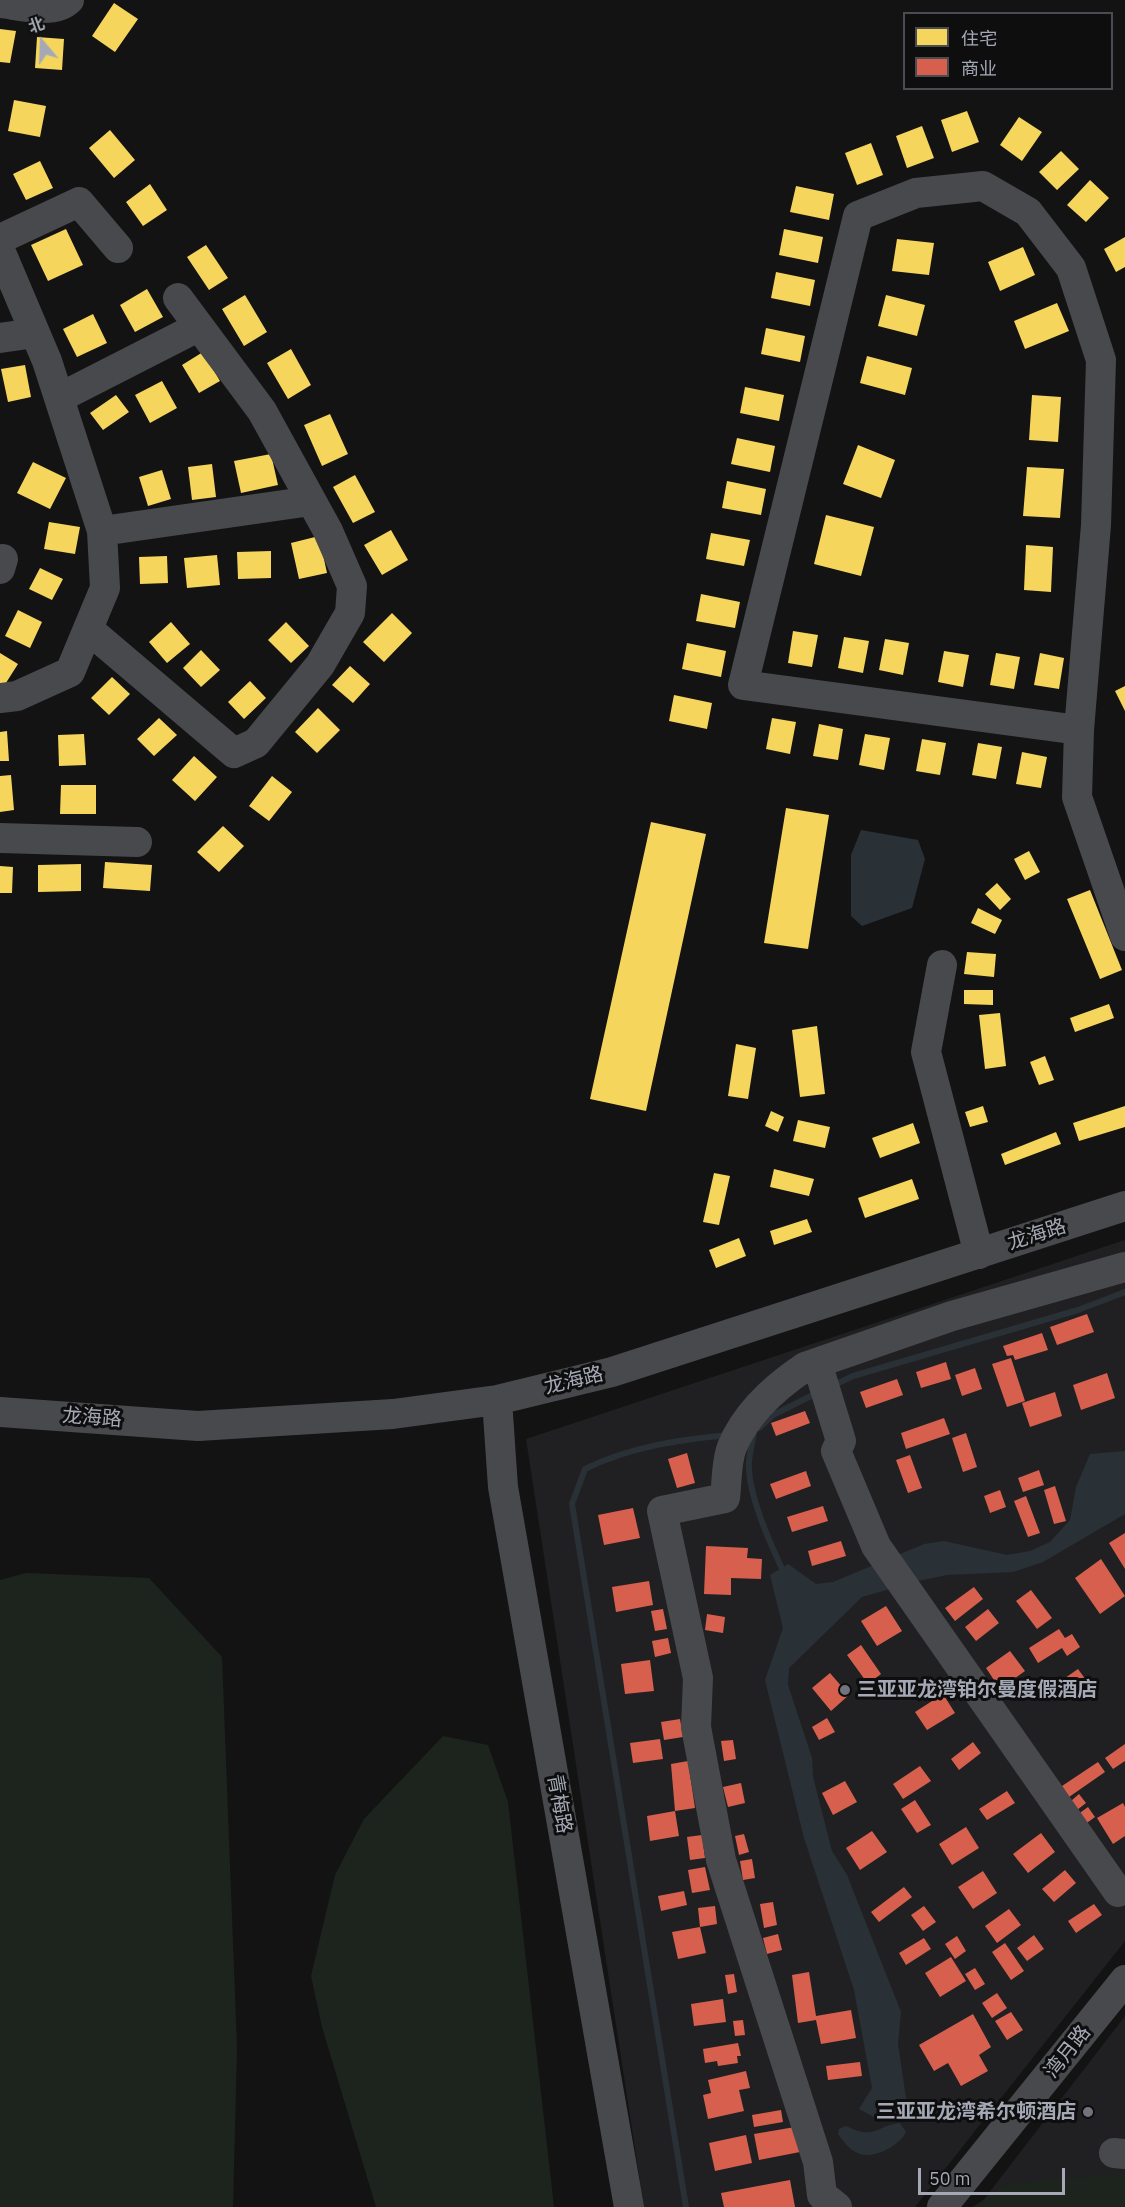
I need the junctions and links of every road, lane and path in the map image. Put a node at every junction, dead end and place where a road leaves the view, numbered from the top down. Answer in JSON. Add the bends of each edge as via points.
{"nodes":[{"id":1,"x":69,"y":0,"type":"edge"},
{"id":2,"x":0,"y":3,"type":"edge"},
{"id":3,"x":0,"y":238,"type":"edge"},
{"id":4,"x":118,"y":248,"type":"dead end"},
{"id":5,"x":0,"y":250,"type":"edge"},
{"id":6,"x":178,"y":298,"type":"dead end"},
{"id":7,"x":198,"y":327,"type":"junction"},
{"id":8,"x":35,"y":333,"type":"junction"},
{"id":9,"x":0,"y":338,"type":"edge"},
{"id":10,"x":59,"y":398,"type":"junction"},
{"id":11,"x":311,"y":501,"type":"junction"},
{"id":12,"x":102,"y":531,"type":"junction"},
{"id":13,"x":88,"y":629,"type":"junction"},
{"id":14,"x":0,"y":698,"type":"edge"},
{"id":15,"x":1079,"y":730,"type":"junction"},
{"id":16,"x":0,"y":838,"type":"edge"},
{"id":17,"x":137,"y":842,"type":"dead end"},
{"id":18,"x":1125,"y":936,"type":"edge"},
{"id":19,"x":942,"y":966,"type":"dead end"},
{"id":20,"x":1125,"y":1206,"type":"edge"},
{"id":21,"x":979,"y":1254,"type":"junction"},
{"id":22,"x":1125,"y":1267,"type":"edge"},
{"id":23,"x":817,"y":1363,"type":"junction"},
{"id":24,"x":497,"y":1400,"type":"junction"},
{"id":25,"x":0,"y":1412,"type":"edge"},
{"id":26,"x":1118,"y":1892,"type":"dead end"},
{"id":27,"x":1125,"y":1980,"type":"edge"},
{"id":28,"x":629,"y":2207,"type":"edge"},
{"id":29,"x":837,"y":2207,"type":"edge"},
{"id":30,"x":942,"y":2207,"type":"edge"}],
"edges":[{"from":1,"to":2,"type":"street","via":[[65,5],[44,8]]},
{"from":3,"to":4,"type":"street","via":[[79,202]]},
{"from":5,"to":8,"type":"street"},
{"from":6,"to":7,"type":"street"},
{"from":7,"to":10,"type":"street"},
{"from":7,"to":11,"type":"street","via":[[262,411]]},
{"from":8,"to":9,"type":"street"},
{"from":8,"to":10,"type":"street"},
{"from":10,"to":12,"type":"street"},
{"from":11,"to":12,"type":"street"},
{"from":11,"to":13,"type":"street","via":[[352,586],[350,613],[320,665],[256,743],[234,753]]},
{"from":12,"to":13,"type":"street","via":[[105,588]]},
{"from":13,"to":14,"type":"street","via":[[70,672],[17,696]]},
{"from":15,"to":15,"type":"street","via":[[1096,525],[1101,360],[1071,268],[1028,212],[982,186],[916,193],[858,216],[742,685]]},
{"from":15,"to":18,"type":"street","via":[[1077,797]]},
{"from":16,"to":17,"type":"street"},
{"from":19,"to":21,"type":"street","via":[[926,1052]]},
{"from":20,"to":21,"type":"street","name":"龙海路"},
{"from":21,"to":24,"type":"street","name":"龙海路","via":[[612,1372]]},
{"from":22,"to":23,"type":"street","via":[[952,1316]]},
{"from":23,"to":26,"type":"street","via":[[841,1441],[836,1451],[876,1546]]},
{"from":23,"to":29,"type":"street","via":[[783,1382],[746,1421],[731,1449],[725,1498],[662,1511],[698,1677],[696,1727],[721,1860],[818,2162],[822,2195]]},
{"from":24,"to":25,"type":"street","name":"龙海路","via":[[393,1414],[198,1425]]},
{"from":24,"to":28,"type":"street","name":"青梅路","via":[[503,1487]]},
{"from":27,"to":30,"type":"street","name":"湾月路"}]}
